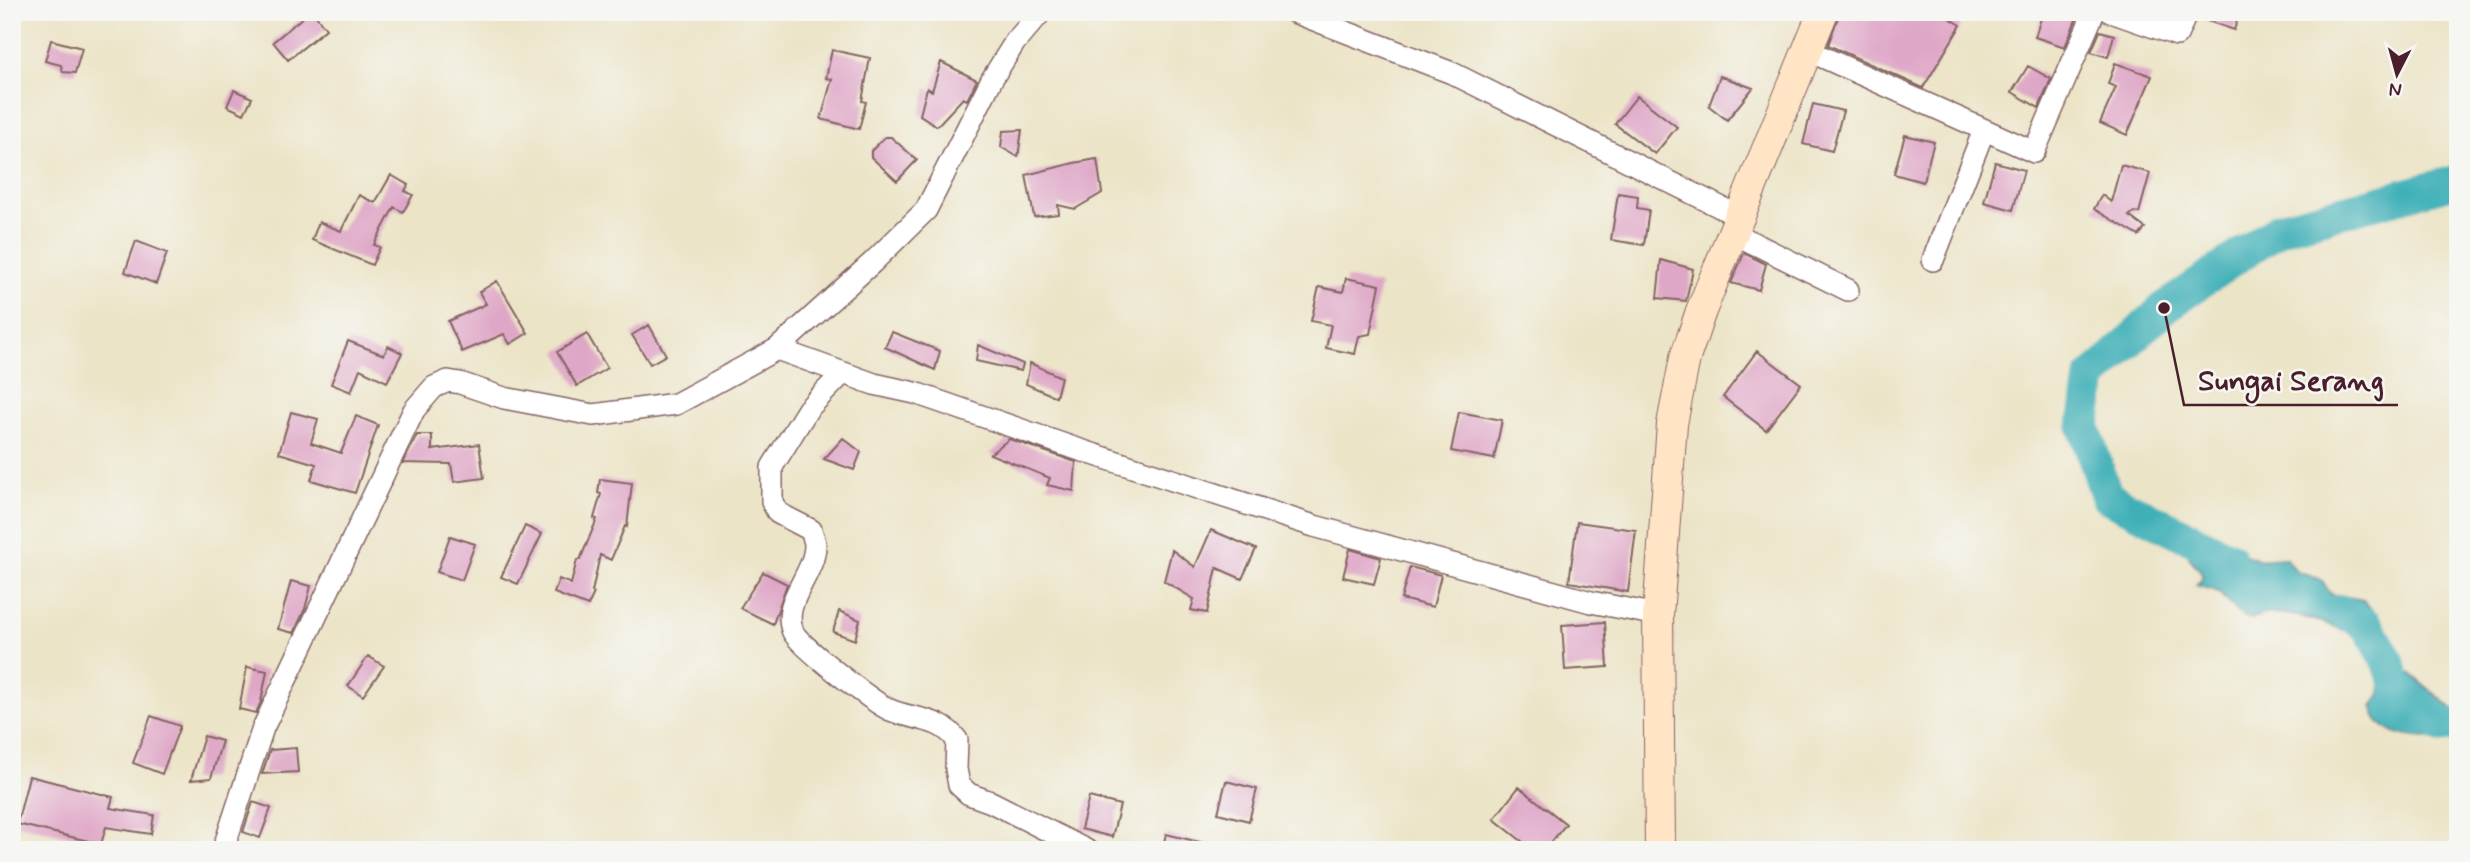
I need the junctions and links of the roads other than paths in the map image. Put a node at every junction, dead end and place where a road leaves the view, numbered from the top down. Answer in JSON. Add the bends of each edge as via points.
{"nodes":[{"id":1,"x":1041,"y":12,"type":"edge"},
{"id":2,"x":1294,"y":12,"type":"edge"},
{"id":3,"x":1823,"y":12,"type":"edge"},
{"id":4,"x":2094,"y":12,"type":"edge"},
{"id":5,"x":2111,"y":12,"type":"edge"},
{"id":6,"x":2187,"y":12,"type":"edge"},
{"id":7,"x":1807,"y":50,"type":"junction"},
{"id":8,"x":1984,"y":130,"type":"junction"},
{"id":9,"x":1737,"y":225,"type":"junction"},
{"id":10,"x":1933,"y":260,"type":"dead end"},
{"id":11,"x":1848,"y":290,"type":"dead end"},
{"id":12,"x":777,"y":349,"type":"junction"},
{"id":13,"x":844,"y":373,"type":"junction"},
{"id":14,"x":1658,"y":615,"type":"junction"},
{"id":15,"x":223,"y":850,"type":"edge"},
{"id":16,"x":1086,"y":850,"type":"edge"},
{"id":17,"x":1660,"y":850,"type":"edge"}],
"edges":[{"from":1,"to":12,"type":"street","via":[[992,79],[926,210]]},
{"from":2,"to":9,"type":"street","via":[[1452,73]]},
{"from":3,"to":7,"type":"street"},
{"from":4,"to":8,"type":"street","via":[[2034,152]]},
{"from":5,"to":6,"type":"street","via":[[2177,35]]},
{"from":7,"to":8,"type":"street"},
{"from":7,"to":9,"type":"street"},
{"from":8,"to":10,"type":"street"},
{"from":9,"to":11,"type":"street"},
{"from":9,"to":14,"type":"street","via":[[1685,358],[1674,411]]},
{"from":12,"to":13,"type":"street"},
{"from":12,"to":15,"type":"street","via":[[676,404],[593,415],[504,398],[453,381],[434,387],[414,410],[263,728]]},
{"from":13,"to":14,"type":"street","via":[[1314,526],[1591,602]]},
{"from":13,"to":16,"type":"street","via":[[808,409],[772,467],[772,502],[778,513],[811,530],[816,544],[792,607],[794,635],[840,676],[889,709],[942,725],[952,733],[957,740],[959,785],[969,794]]},
{"from":14,"to":17,"type":"street"}]}
